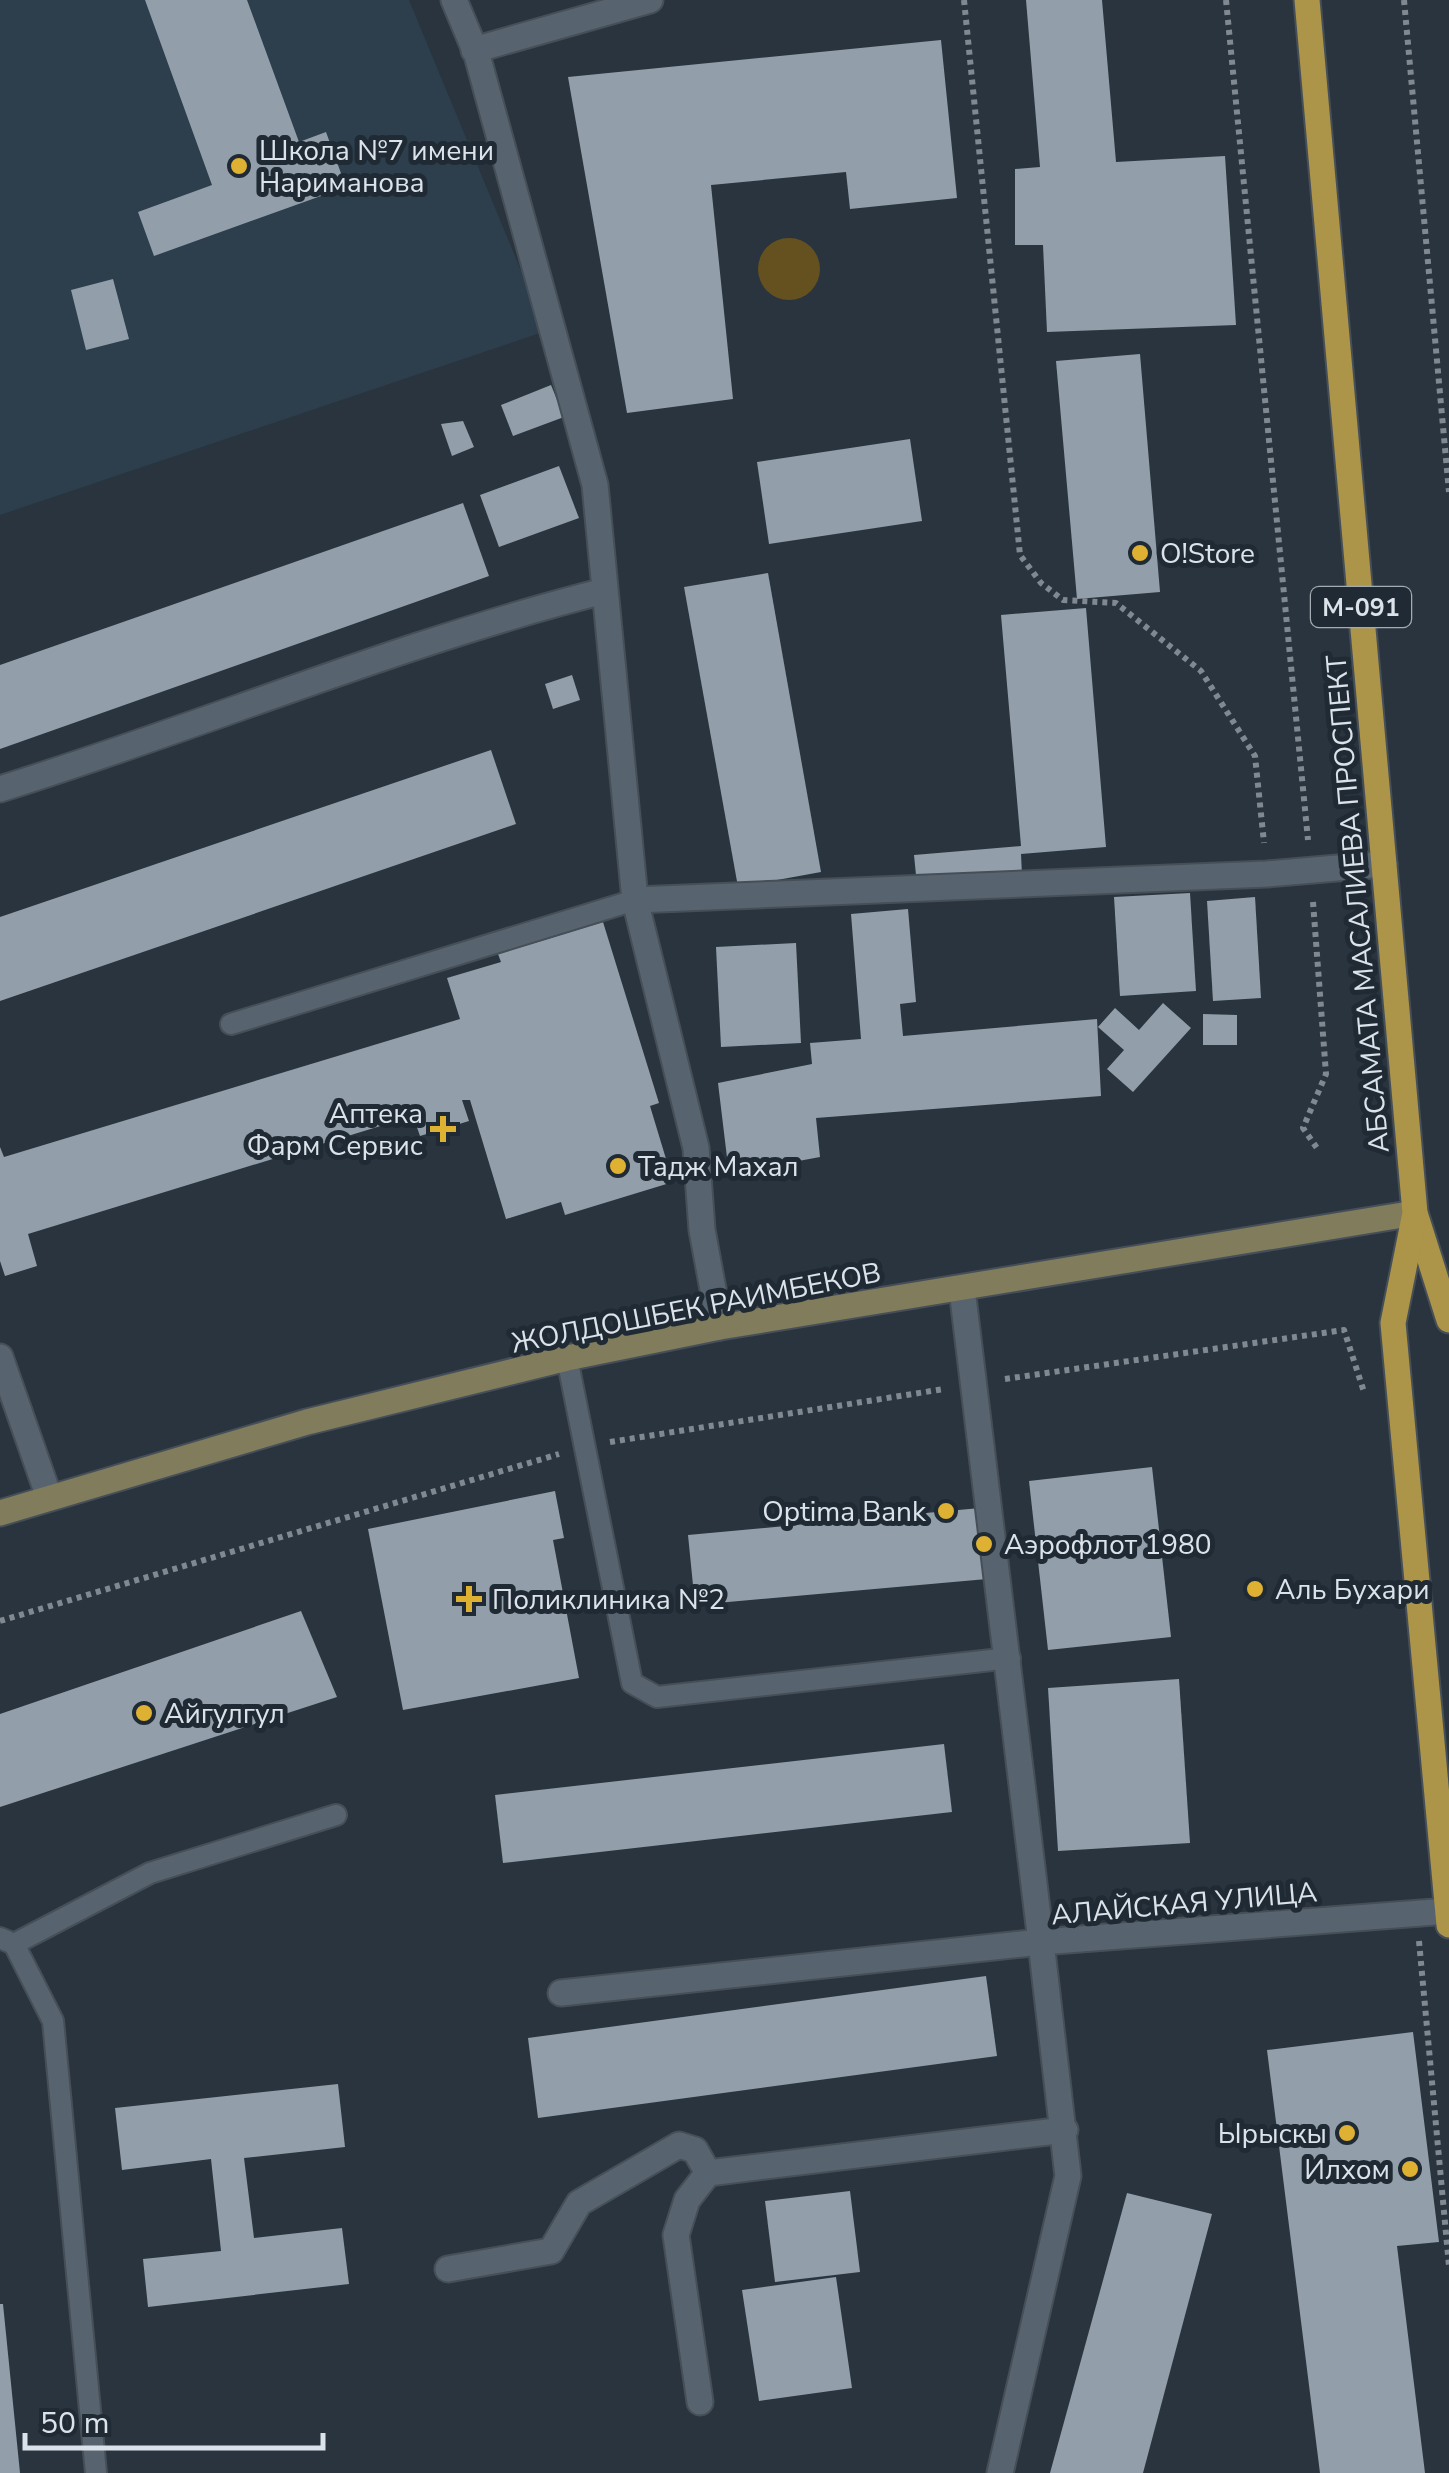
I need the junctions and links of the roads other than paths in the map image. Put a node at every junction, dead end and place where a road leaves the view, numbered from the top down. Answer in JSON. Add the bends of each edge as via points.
{"nodes":[{"id":1,"x":454,"y":0,"type":"edge"},
{"id":2,"x":650,"y":0,"type":"edge"},
{"id":3,"x":1307,"y":0,"type":"edge"},
{"id":4,"x":474,"y":50,"type":"junction"},
{"id":5,"x":604,"y":591,"type":"junction"},
{"id":6,"x":0,"y":790,"type":"edge"},
{"id":7,"x":1384,"y":864,"type":"junction"},
{"id":8,"x":635,"y":900,"type":"junction"},
{"id":9,"x":230,"y":1024,"type":"dead end"},
{"id":10,"x":1414,"y":1213,"type":"junction"},
{"id":11,"x":962,"y":1289,"type":"junction"},
{"id":12,"x":1449,"y":1320,"type":"edge"},
{"id":13,"x":720,"y":1327,"type":"junction"},
{"id":14,"x":0,"y":1357,"type":"edge"},
{"id":15,"x":567,"y":1358,"type":"junction"},
{"id":16,"x":49,"y":1497,"type":"junction"},
{"id":17,"x":0,"y":1513,"type":"edge"},
{"id":18,"x":1010,"y":1658,"type":"junction"},
{"id":19,"x":336,"y":1814,"type":"dead end"},
{"id":20,"x":1448,"y":1911,"type":"edge"},
{"id":21,"x":1449,"y":1925,"type":"edge"},
{"id":22,"x":7,"y":1941,"type":"edge"},
{"id":23,"x":1040,"y":1942,"type":"junction"},
{"id":24,"x":561,"y":1993,"type":"dead end"},
{"id":25,"x":1065,"y":2130,"type":"junction"},
{"id":26,"x":708,"y":2173,"type":"junction"},
{"id":27,"x":448,"y":2269,"type":"dead end"},
{"id":28,"x":700,"y":2402,"type":"dead end"},
{"id":29,"x":96,"y":2473,"type":"edge"},
{"id":30,"x":1000,"y":2473,"type":"edge"}],
"edges":[{"from":1,"to":4,"type":"street"},
{"from":2,"to":4,"type":"street"},
{"from":3,"to":7,"type":"main road","name":"АБСАМАТА МАСАЛИЕВА ПРОСПЕКТ","number":"М-091"},
{"from":4,"to":5,"type":"street","via":[[596,486]]},
{"from":5,"to":6,"type":"street","via":[[462,631]]},
{"from":5,"to":8,"type":"street"},
{"from":7,"to":8,"type":"street"},
{"from":7,"to":10,"type":"main road","name":"АБСАМАТА МАСАЛИЕВА ПРОСПЕКТ","number":"М-091"},
{"from":8,"to":9,"type":"lane"},
{"from":8,"to":13,"type":"street","via":[[696,1148]]},
{"from":10,"to":11,"type":"main road","name":"ЖОЛДОШБЕК РАИМБЕКОВ"},
{"from":10,"to":12,"type":"main road","name":"АБСАМАТА МАСАЛИЕВА ПРОСПЕКТ","number":"М-091"},
{"from":10,"to":20,"type":"main road","number":"М-091","via":[[1393,1323]]},
{"from":11,"to":13,"type":"main road","name":"ЖОЛДОШБЕК РАИМБЕКОВ"},
{"from":11,"to":18,"type":"street"},
{"from":13,"to":15,"type":"main road","name":"ЖОЛДОШБЕК РАИМБЕКОВ"},
{"from":14,"to":16,"type":"street"},
{"from":15,"to":16,"type":"main road","name":"ЖОЛДОШБЕК РАИМБЕКОВ","via":[[308,1422]]},
{"from":15,"to":18,"type":"lane","via":[[632,1684],[657,1697]]},
{"from":16,"to":17,"type":"main road","name":"ЖОЛДОШБЕК РАИМБЕКОВ"},
{"from":18,"to":23,"type":"street"},
{"from":19,"to":22,"type":"lane","via":[[150,1873]]},
{"from":20,"to":21,"type":"main road","number":"М-091"},
{"from":20,"to":23,"type":"street","name":"АЛАЙСКАЯ УЛИЦА"},
{"from":22,"to":29,"type":"lane","via":[[53,2021]]},
{"from":23,"to":24,"type":"street"},
{"from":23,"to":25,"type":"street","name":"АЛАЙСКАЯ УЛИЦА"},
{"from":25,"to":26,"type":"street"},
{"from":25,"to":30,"type":"street","name":"АЛАЙСКАЯ УЛИЦА","via":[[1068,2176]]},
{"from":26,"to":27,"type":"street","via":[[695,2150],[679,2146],[578,2202],[551,2251]]},
{"from":26,"to":28,"type":"street","via":[[687,2200],[676,2235]]}]}
